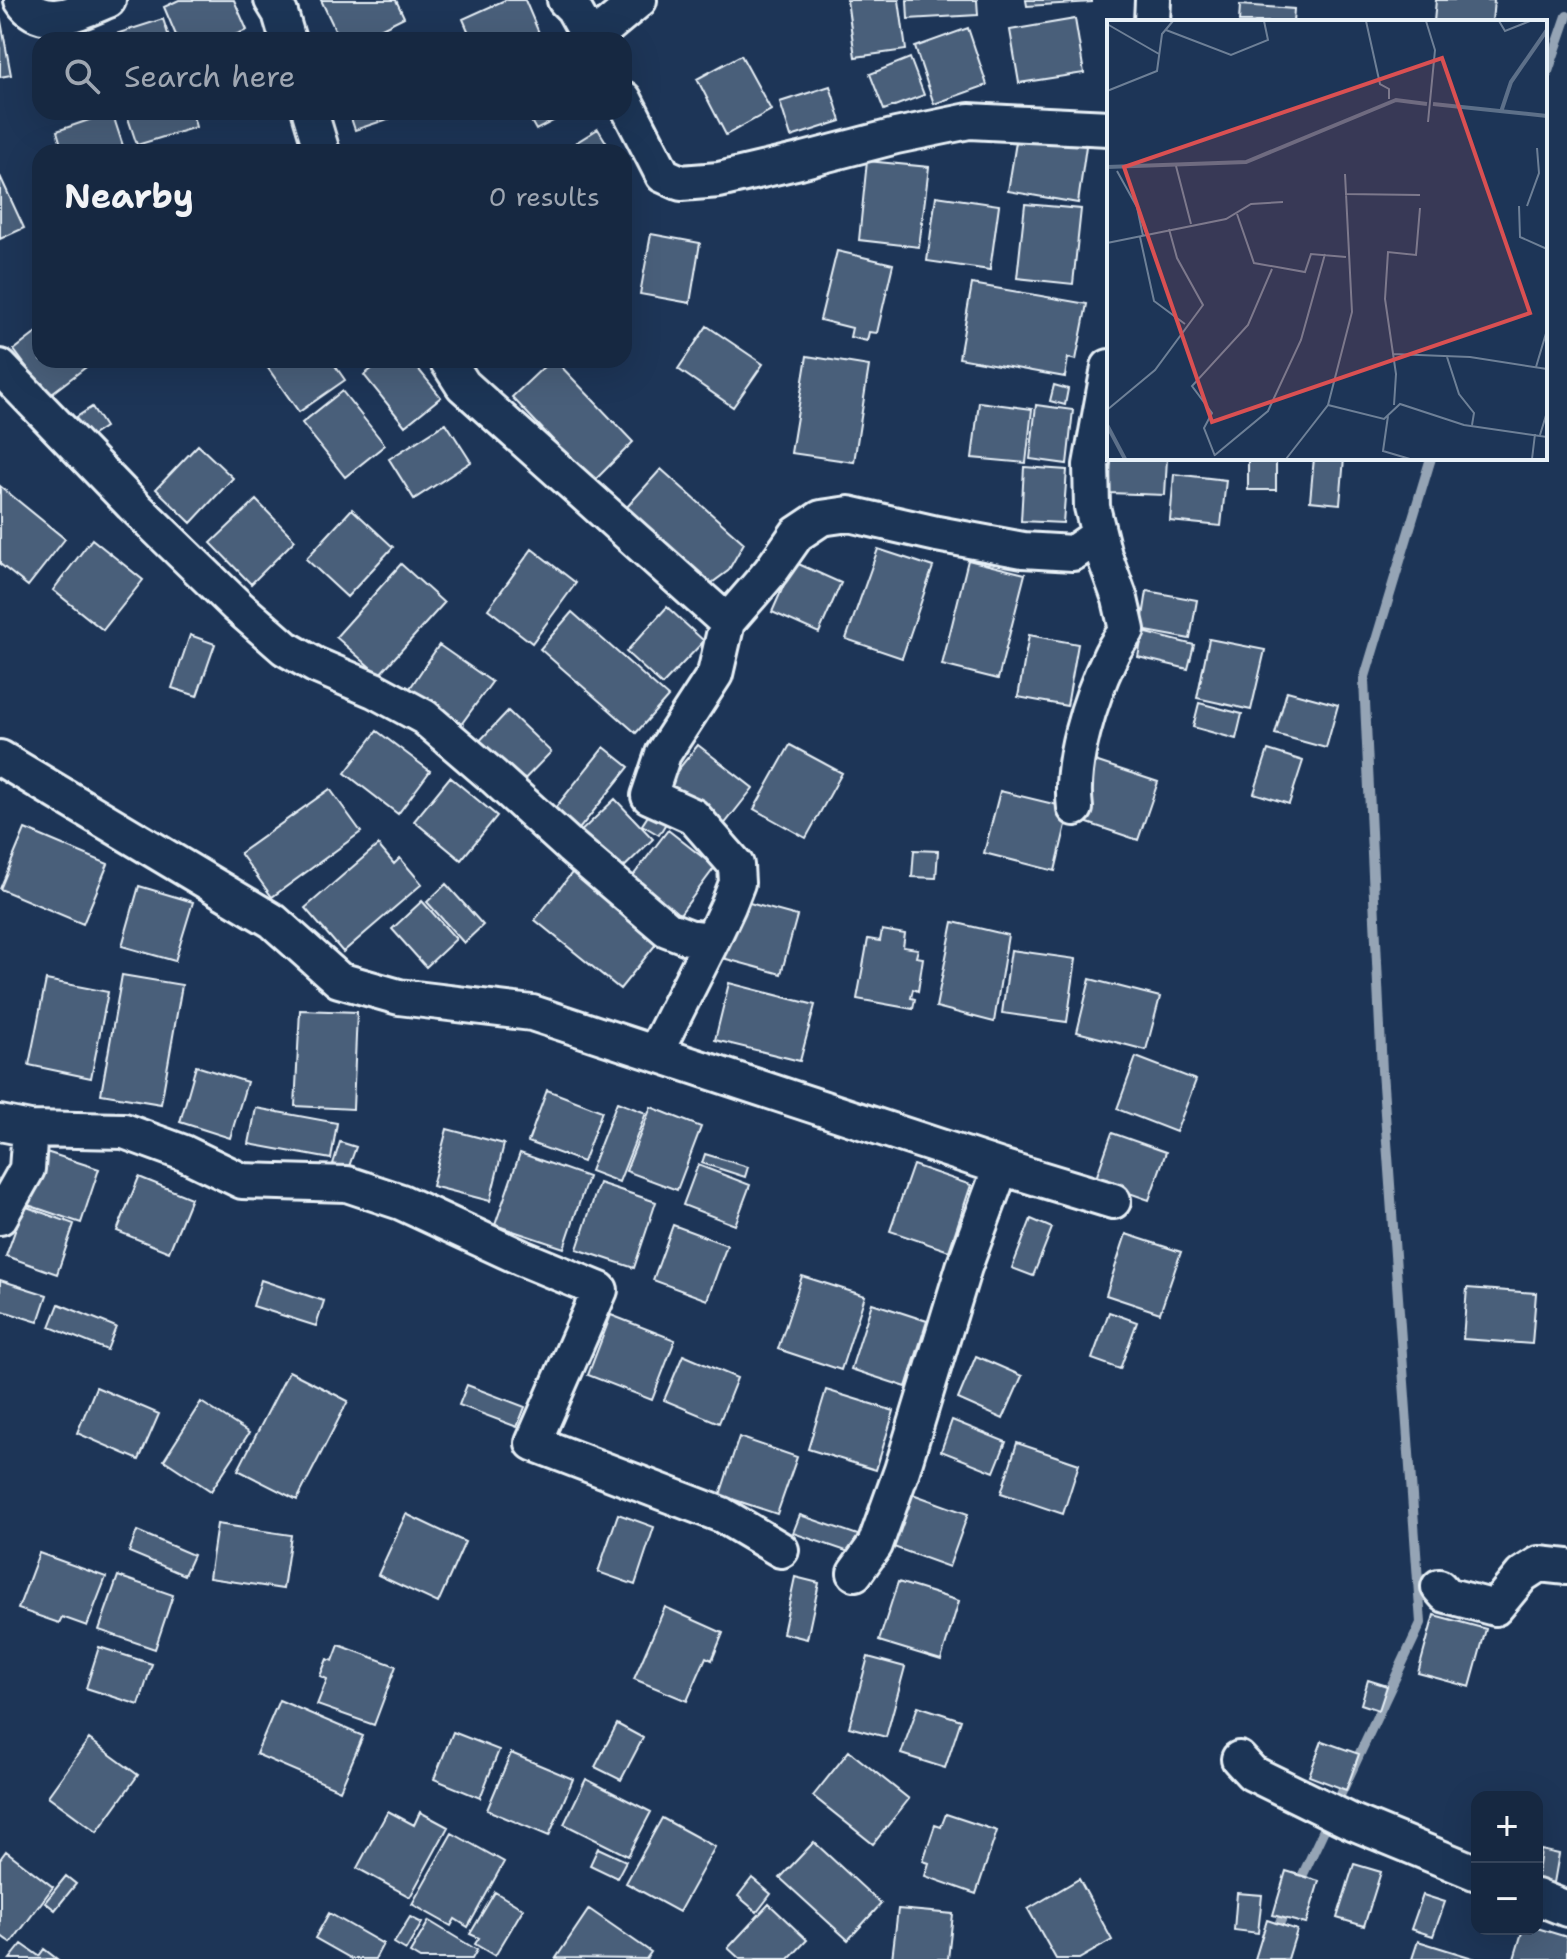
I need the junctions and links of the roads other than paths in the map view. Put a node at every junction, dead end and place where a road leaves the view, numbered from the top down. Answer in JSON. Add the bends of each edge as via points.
{"nodes":[{"id":1,"x":22,"y":0,"type":"edge"},
{"id":2,"x":108,"y":0,"type":"edge"},
{"id":3,"x":272,"y":0,"type":"edge"},
{"id":4,"x":565,"y":0,"type":"edge"},
{"id":5,"x":639,"y":0,"type":"edge"},
{"id":6,"x":1153,"y":0,"type":"edge"},
{"id":7,"x":1152,"y":20,"type":"edge"},
{"id":8,"x":286,"y":32,"type":"edge"},
{"id":9,"x":586,"y":32,"type":"edge"},
{"id":10,"x":601,"y":32,"type":"edge"},
{"id":11,"x":632,"y":115,"type":"edge"},
{"id":12,"x":312,"y":120,"type":"edge"},
{"id":13,"x":1107,"y":128,"type":"edge"},
{"id":14,"x":320,"y":144,"type":"edge"},
{"id":15,"x":0,"y":367,"type":"edge"},
{"id":16,"x":452,"y":368,"type":"edge"},
{"id":17,"x":1107,"y":378,"type":"edge"},
{"id":18,"x":1099,"y":535,"type":"junction"},
{"id":19,"x":727,"y":622,"type":"junction"},
{"id":20,"x":0,"y":758,"type":"edge"},
{"id":21,"x":1075,"y":808,"type":"dead end"},
{"id":22,"x":712,"y":940,"type":"junction"},
{"id":23,"x":655,"y":1053,"type":"junction"},
{"id":24,"x":15,"y":1126,"type":"edge"},
{"id":25,"x":1001,"y":1167,"type":"junction"},
{"id":26,"x":1113,"y":1201,"type":"dead end"},
{"id":27,"x":0,"y":1217,"type":"edge"},
{"id":28,"x":781,"y":1550,"type":"dead end"},
{"id":29,"x":1567,"y":1567,"type":"edge"},
{"id":30,"x":855,"y":1573,"type":"dead end"},
{"id":31,"x":1439,"y":1587,"type":"dead end"},
{"id":32,"x":1239,"y":1759,"type":"dead end"},
{"id":33,"x":1471,"y":1871,"type":"edge"},
{"id":34,"x":1543,"y":1899,"type":"edge"},
{"id":35,"x":1567,"y":1909,"type":"edge"}],
"edges":[{"from":1,"to":2,"type":"street","via":[[27,9],[49,19]]},
{"from":3,"to":8,"type":"street"},
{"from":4,"to":9,"type":"street"},
{"from":5,"to":10,"type":"street"},
{"from":6,"to":7,"type":"street"},
{"from":11,"to":13,"type":"street","via":[[663,175],[681,183],[719,180],[969,121]]},
{"from":12,"to":14,"type":"street"},
{"from":15,"to":22,"type":"street","via":[[132,504],[285,648],[424,717],[667,929]]},
{"from":16,"to":19,"type":"street","via":[[463,385]]},
{"from":17,"to":18,"type":"street","via":[[1091,465]]},
{"from":18,"to":19,"type":"street","via":[[1073,553],[1023,550],[849,514],[821,518],[797,534]]},
{"from":18,"to":21,"type":"street","via":[[1127,630],[1110,655],[1085,721]]},
{"from":19,"to":22,"type":"street","via":[[715,674],[663,754],[649,796],[693,816],[736,865],[737,883]]},
{"from":20,"to":23,"type":"street","via":[[273,921],[339,980],[399,997],[532,1013]]},
{"from":22,"to":23,"type":"street"},
{"from":23,"to":25,"type":"street"},
{"from":24,"to":27,"type":"street","via":[[27,1169]]},
{"from":24,"to":28,"type":"street","via":[[124,1131],[242,1181],[347,1184],[401,1202],[600,1290],[533,1443],[722,1515]]},
{"from":25,"to":26,"type":"street"},
{"from":25,"to":30,"type":"street","via":[[964,1267],[902,1470],[875,1545]]},
{"from":29,"to":31,"type":"street","via":[[1539,1564],[1522,1575],[1495,1608],[1446,1595]]},
{"from":32,"to":33,"type":"street","via":[[1252,1773],[1350,1821]]},
{"from":34,"to":35,"type":"street"}]}
